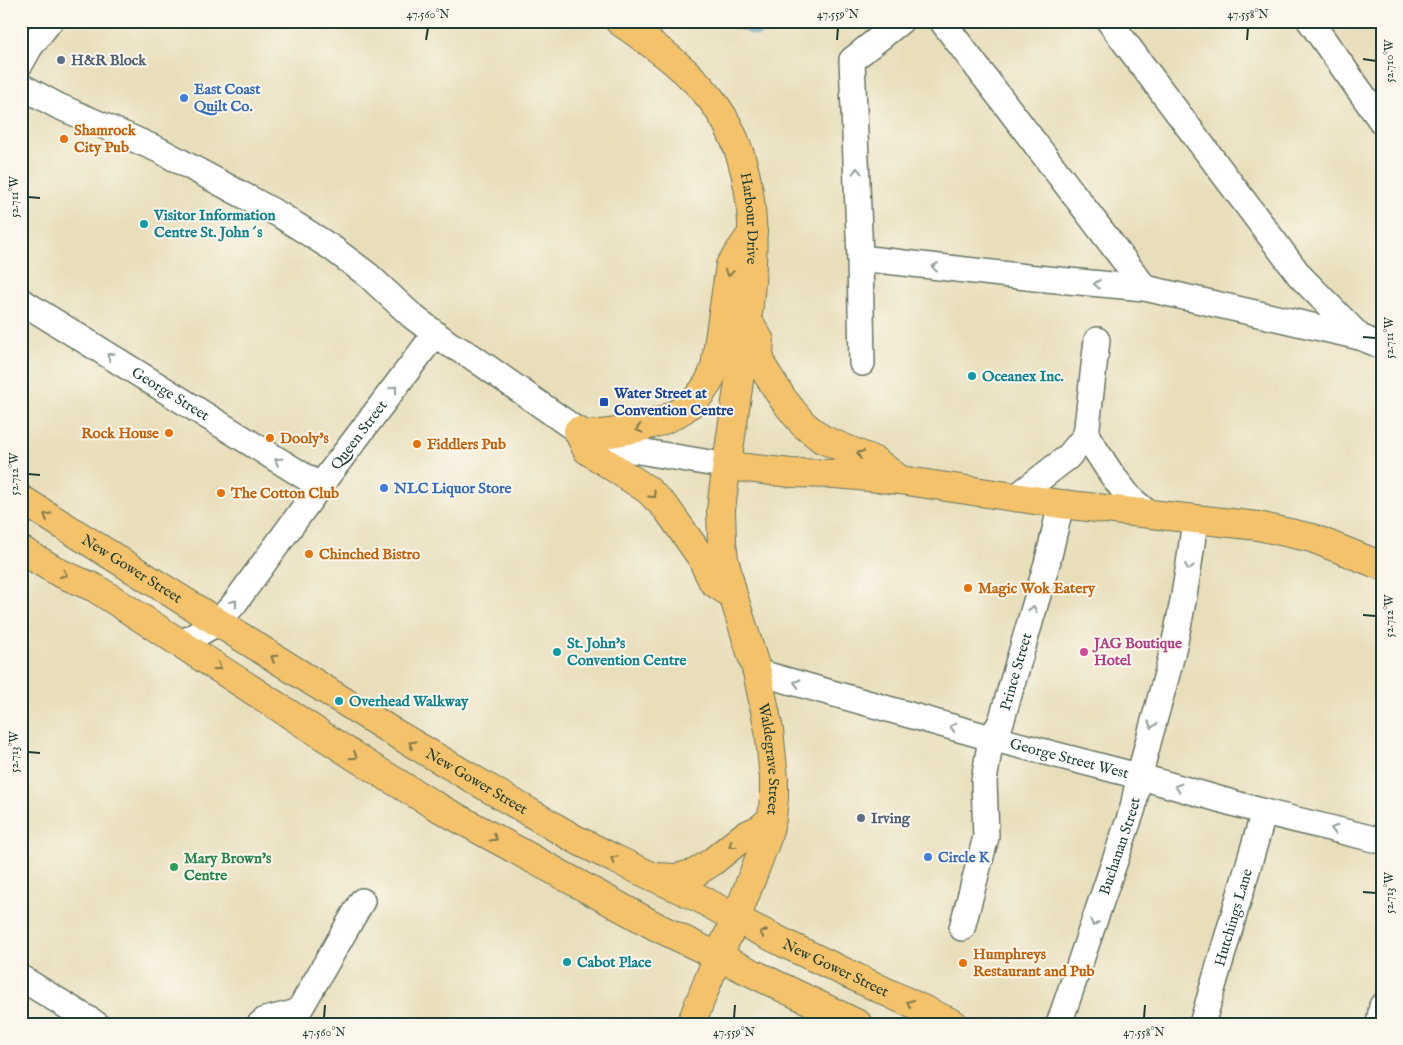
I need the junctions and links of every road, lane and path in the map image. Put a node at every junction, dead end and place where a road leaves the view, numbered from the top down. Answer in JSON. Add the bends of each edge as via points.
{"nodes":[{"id":1,"x":50,"y":21,"type":"edge"},
{"id":2,"x":620,"y":21,"type":"edge"},
{"id":3,"x":901,"y":21,"type":"edge"},
{"id":4,"x":942,"y":21,"type":"edge"},
{"id":5,"x":1109,"y":21,"type":"edge"},
{"id":6,"x":1310,"y":21,"type":"edge"},
{"id":7,"x":21,"y":63,"type":"edge"},
{"id":8,"x":21,"y":86,"type":"edge"},
{"id":9,"x":1382,"y":122,"type":"edge"},
{"id":10,"x":753,"y":232,"type":"junction"},
{"id":11,"x":860,"y":258,"type":"junction"},
{"id":12,"x":1145,"y":288,"type":"junction"},
{"id":13,"x":21,"y":301,"type":"edge"},
{"id":14,"x":748,"y":319,"type":"junction"},
{"id":15,"x":435,"y":334,"type":"junction"},
{"id":16,"x":1097,"y":340,"type":"dead end"},
{"id":17,"x":1371,"y":341,"type":"edge"},
{"id":18,"x":862,"y":363,"type":"dead end"},
{"id":19,"x":583,"y":433,"type":"junction"},
{"id":20,"x":1086,"y":435,"type":"junction"},
{"id":21,"x":728,"y":466,"type":"junction"},
{"id":22,"x":900,"y":480,"type":"junction"},
{"id":23,"x":320,"y":486,"type":"junction"},
{"id":24,"x":1016,"y":497,"type":"junction"},
{"id":25,"x":21,"y":499,"type":"edge"},
{"id":26,"x":1061,"y":504,"type":"junction"},
{"id":27,"x":1149,"y":514,"type":"junction"},
{"id":28,"x":1195,"y":519,"type":"junction"},
{"id":29,"x":21,"y":550,"type":"edge"},
{"id":30,"x":1382,"y":566,"type":"edge"},
{"id":31,"x":733,"y":595,"type":"junction"},
{"id":32,"x":218,"y":623,"type":"junction"},
{"id":33,"x":182,"y":644,"type":"junction"},
{"id":34,"x":756,"y":672,"type":"junction"},
{"id":35,"x":991,"y":738,"type":"junction"},
{"id":36,"x":1138,"y":776,"type":"junction"},
{"id":37,"x":1264,"y":812,"type":"junction"},
{"id":38,"x":772,"y":818,"type":"junction"},
{"id":39,"x":1382,"y":841,"type":"edge"},
{"id":40,"x":653,"y":877,"type":"junction"},
{"id":41,"x":362,"y":901,"type":"dead end"},
{"id":42,"x":736,"y":919,"type":"junction"},
{"id":43,"x":962,"y":928,"type":"dead end"},
{"id":44,"x":718,"y":956,"type":"junction"},
{"id":45,"x":21,"y":978,"type":"edge"},
{"id":46,"x":1382,"y":1006,"type":"edge"},
{"id":47,"x":96,"y":1024,"type":"edge"},
{"id":48,"x":260,"y":1024,"type":"edge"},
{"id":49,"x":690,"y":1024,"type":"edge"},
{"id":50,"x":858,"y":1024,"type":"edge"},
{"id":51,"x":954,"y":1024,"type":"edge"},
{"id":52,"x":1059,"y":1024,"type":"edge"},
{"id":53,"x":1202,"y":1024,"type":"edge"},
{"id":54,"x":1379,"y":1024,"type":"edge"}],
"edges":[{"from":1,"to":7,"type":"street"},
{"from":2,"to":10,"type":"main road","name":"Harbour Drive","via":[[694,80],[730,129],[741,156],[750,196]]},
{"from":11,"to":3,"type":"street","one_way":true,"via":[[852,60]]},
{"from":4,"to":12,"type":"street"},
{"from":5,"to":17,"type":"street","via":[[1300,276]]},
{"from":6,"to":9,"type":"street"},
{"from":8,"to":15,"type":"street","via":[[58,106],[159,150],[280,215],[368,275]]},
{"from":10,"to":14,"type":"main road","name":"Harbour Drive"},
{"from":10,"to":19,"type":"main road","one_way":true,"via":[[730,264],[715,366],[704,390],[687,406],[644,428]]},
{"from":12,"to":11,"type":"street","one_way":true},
{"from":11,"to":18,"type":"street"},
{"from":12,"to":17,"type":"street"},
{"from":23,"to":13,"type":"street","name":"George Street","one_way":true},
{"from":14,"to":21,"type":"main road","name":"Harbour Drive"},
{"from":22,"to":14,"type":"main road","one_way":true,"via":[[875,460],[822,439],[803,424],[762,366],[760,341]]},
{"from":15,"to":19,"type":"street"},
{"from":23,"to":15,"type":"street","name":"Queen Street","one_way":true},
{"from":16,"to":20,"type":"street"},
{"from":19,"to":21,"type":"street","via":[[633,450]]},
{"from":19,"to":31,"type":"main road","one_way":true,"via":[[588,450],[648,490],[667,509],[701,557],[714,582]]},
{"from":20,"to":24,"type":"street","via":[[1068,457]]},
{"from":20,"to":27,"type":"street","via":[[1130,498]]},
{"from":21,"to":22,"type":"main road"},
{"from":21,"to":31,"type":"main road","name":"Harbour Drive","via":[[722,510],[722,542]]},
{"from":22,"to":24,"type":"main road"},
{"from":32,"to":23,"type":"street","name":"Queen Street","one_way":true},
{"from":24,"to":26,"type":"main road"},
{"from":32,"to":25,"type":"main road","name":"New Gower Street","one_way":true},
{"from":26,"to":27,"type":"main road"},
{"from":35,"to":26,"type":"street","name":"Prince Street","one_way":true,"via":[[1001,722]]},
{"from":27,"to":28,"type":"main road"},
{"from":28,"to":30,"type":"main road","via":[[1258,526],[1312,538]]},
{"from":28,"to":36,"type":"street","name":"Buchanan Street","one_way":true,"via":[[1183,603]]},
{"from":29,"to":33,"type":"main road","one_way":true,"via":[[60,573],[95,588]]},
{"from":31,"to":34,"type":"main road","name":"Waldegrave Street"},
{"from":32,"to":33,"type":"street","name":"Queen Street"},
{"from":40,"to":32,"type":"main road","name":"New Gower Street","one_way":true,"via":[[575,838],[438,759]]},
{"from":33,"to":44,"type":"main road","one_way":true,"via":[[434,805],[657,927]]},
{"from":35,"to":34,"type":"street","name":"George Street West","one_way":true},
{"from":34,"to":38,"type":"main road","name":"Waldegrave Street","via":[[772,755]]},
{"from":35,"to":36,"type":"street","name":"George Street West"},
{"from":35,"to":43,"type":"street","name":"Prince Street","via":[[984,781],[986,837]]},
{"from":37,"to":36,"type":"street","name":"George Street West","one_way":true},
{"from":36,"to":52,"type":"street","name":"Buchanan Street","one_way":true,"via":[[1133,808]]},
{"from":39,"to":37,"type":"street","name":"George Street West","one_way":true},
{"from":37,"to":53,"type":"street","name":"Hutchings Lane"},
{"from":38,"to":40,"type":"main road","one_way":true,"via":[[695,873],[676,878]]},
{"from":38,"to":42,"type":"main road","name":"Waldegrave Street"},
{"from":40,"to":42,"type":"main road","name":"New Gower Street"},
{"from":41,"to":48,"type":"street","via":[[298,1012]]},
{"from":42,"to":44,"type":"main road","name":"Waldegrave Street"},
{"from":51,"to":42,"type":"main road","name":"New Gower Street","one_way":true},
{"from":44,"to":49,"type":"main road","name":"Waldegrave Street"},
{"from":44,"to":50,"type":"main road"},
{"from":45,"to":47,"type":"street"},
{"from":46,"to":54,"type":"street"}]}
